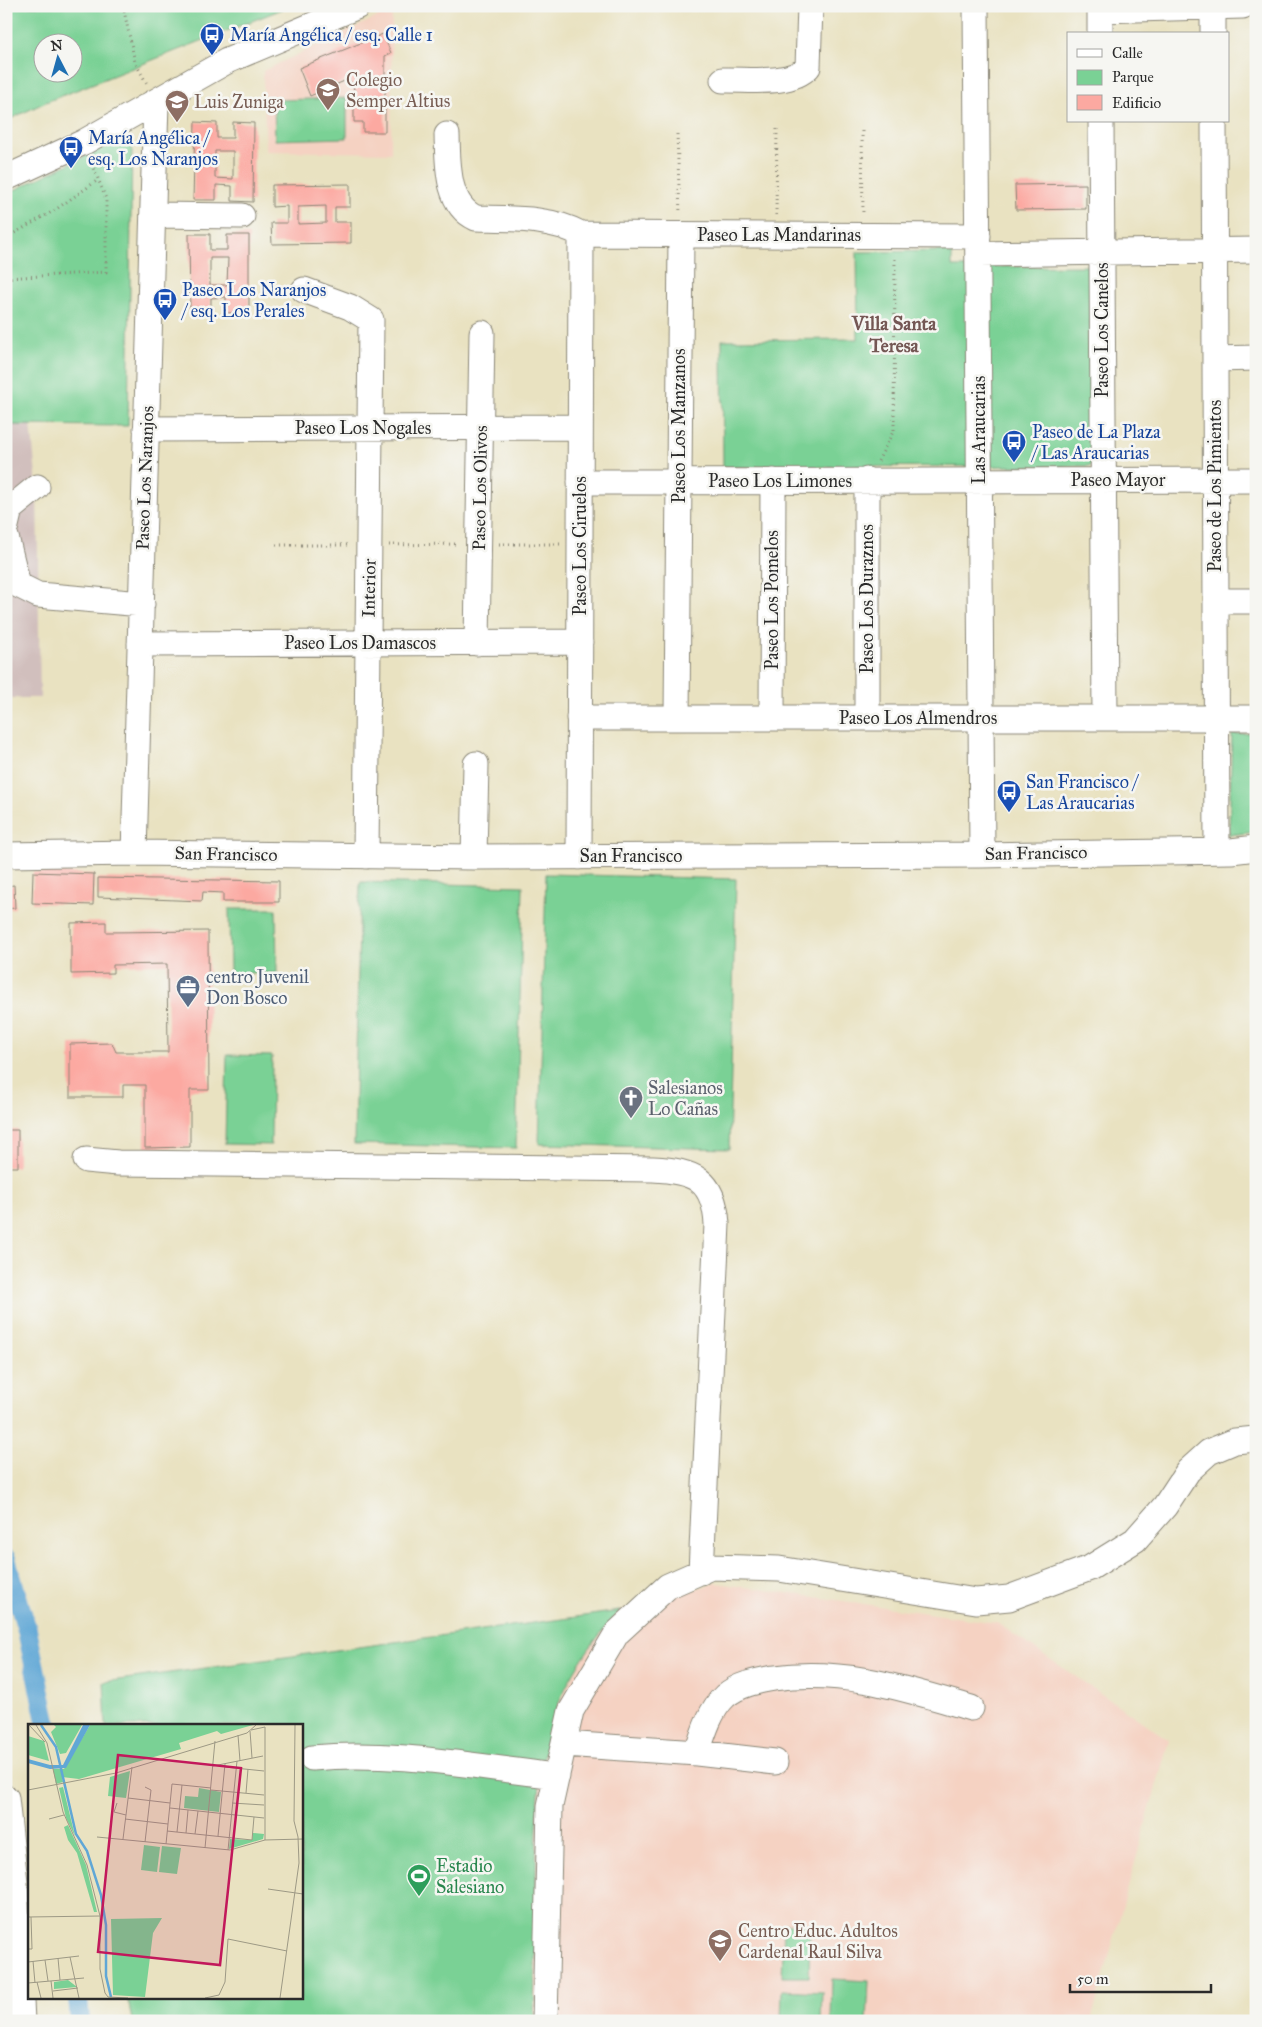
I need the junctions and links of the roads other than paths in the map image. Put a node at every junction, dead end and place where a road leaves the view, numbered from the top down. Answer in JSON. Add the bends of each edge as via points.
{"nodes":[{"id":1,"x":358,"y":6,"type":"edge"},
{"id":2,"x":810,"y":6,"type":"edge"},
{"id":3,"x":1243,"y":6,"type":"edge"},
{"id":4,"x":978,"y":7,"type":"edge"},
{"id":5,"x":1213,"y":7,"type":"edge"},
{"id":6,"x":1100,"y":17,"type":"edge"},
{"id":7,"x":1213,"y":32,"type":"edge"},
{"id":8,"x":723,"y":80,"type":"dead end"},
{"id":9,"x":156,"y":102,"type":"junction"},
{"id":10,"x":1101,"y":122,"type":"edge"},
{"id":11,"x":1214,"y":122,"type":"edge"},
{"id":12,"x":447,"y":135,"type":"dead end"},
{"id":13,"x":6,"y":178,"type":"edge"},
{"id":14,"x":153,"y":215,"type":"junction"},
{"id":15,"x":242,"y":216,"type":"dead end"},
{"id":16,"x":581,"y":234,"type":"junction"},
{"id":17,"x":681,"y":235,"type":"junction"},
{"id":18,"x":978,"y":245,"type":"junction"},
{"id":19,"x":1214,"y":250,"type":"junction"},
{"id":20,"x":1256,"y":250,"type":"edge"},
{"id":21,"x":1102,"y":252,"type":"junction"},
{"id":22,"x":304,"y":290,"type":"dead end"},
{"id":23,"x":482,"y":334,"type":"dead end"},
{"id":24,"x":1256,"y":358,"type":"edge"},
{"id":25,"x":1215,"y":359,"type":"junction"},
{"id":26,"x":580,"y":427,"type":"junction"},
{"id":27,"x":370,"y":428,"type":"junction"},
{"id":28,"x":481,"y":428,"type":"junction"},
{"id":29,"x":146,"y":430,"type":"junction"},
{"id":30,"x":867,"y":480,"type":"junction"},
{"id":31,"x":980,"y":480,"type":"junction"},
{"id":32,"x":1104,"y":480,"type":"junction"},
{"id":33,"x":1216,"y":480,"type":"junction"},
{"id":34,"x":1256,"y":480,"type":"edge"},
{"id":35,"x":679,"y":481,"type":"junction"},
{"id":36,"x":773,"y":481,"type":"junction"},
{"id":37,"x":580,"y":482,"type":"junction"},
{"id":38,"x":37,"y":487,"type":"dead end"},
{"id":39,"x":6,"y":526,"type":"edge"},
{"id":40,"x":6,"y":537,"type":"edge"},
{"id":41,"x":1216,"y":601,"type":"junction"},
{"id":42,"x":1256,"y":601,"type":"edge"},
{"id":43,"x":142,"y":604,"type":"junction"},
{"id":44,"x":580,"y":642,"type":"junction"},
{"id":45,"x":368,"y":643,"type":"junction"},
{"id":46,"x":477,"y":643,"type":"junction"},
{"id":47,"x":140,"y":644,"type":"junction"},
{"id":48,"x":579,"y":718,"type":"junction"},
{"id":49,"x":677,"y":718,"type":"junction"},
{"id":50,"x":772,"y":718,"type":"junction"},
{"id":51,"x":867,"y":718,"type":"junction"},
{"id":52,"x":981,"y":718,"type":"junction"},
{"id":53,"x":1105,"y":718,"type":"junction"},
{"id":54,"x":1217,"y":718,"type":"junction"},
{"id":55,"x":1256,"y":718,"type":"edge"},
{"id":56,"x":476,"y":764,"type":"dead end"},
{"id":57,"x":1256,"y":848,"type":"edge"},
{"id":58,"x":1217,"y":850,"type":"junction"},
{"id":59,"x":134,"y":853,"type":"junction"},
{"id":60,"x":6,"y":854,"type":"edge"},
{"id":61,"x":982,"y":855,"type":"junction"},
{"id":62,"x":366,"y":856,"type":"junction"},
{"id":63,"x":474,"y":857,"type":"junction"},
{"id":64,"x":579,"y":857,"type":"junction"},
{"id":65,"x":86,"y":1160,"type":"dead end"},
{"id":66,"x":1256,"y":1439,"type":"edge"},
{"id":67,"x":701,"y":1572,"type":"junction"},
{"id":68,"x":971,"y":1708,"type":"dead end"},
{"id":69,"x":564,"y":1744,"type":"junction"},
{"id":70,"x":696,"y":1753,"type":"junction"},
{"id":71,"x":312,"y":1758,"type":"dead end"},
{"id":72,"x":775,"y":1762,"type":"dead end"},
{"id":73,"x":557,"y":1776,"type":"junction"},
{"id":74,"x":6,"y":1798,"type":"edge"},
{"id":75,"x":22,"y":2021,"type":"edge"},
{"id":76,"x":544,"y":2021,"type":"edge"}],
"edges":[{"from":1,"to":9,"type":"street","via":[[227,61]]},
{"from":2,"to":8,"type":"street","via":[[808,67],[803,73],[790,79]]},
{"from":3,"to":5,"type":"street"},
{"from":4,"to":18,"type":"street","name":"Las Araucarias"},
{"from":5,"to":6,"type":"street"},
{"from":5,"to":7,"type":"street"},
{"from":9,"to":13,"type":"street","via":[[84,142]]},
{"from":9,"to":14,"type":"street","name":"Paseo Los Naranjos"},
{"from":10,"to":21,"type":"street","name":"Paseo Los Canelos"},
{"from":11,"to":19,"type":"street","name":"Paseo de Los Pimientos"},
{"from":12,"to":16,"type":"street","name":"Paseo Las Mandarinas","via":[[449,179],[468,215],[539,221]]},
{"from":14,"to":15,"type":"street"},
{"from":14,"to":29,"type":"street","name":"Paseo Los Naranjos"},
{"from":16,"to":17,"type":"street","name":"Paseo Las Mandarinas"},
{"from":16,"to":26,"type":"street","name":"Paseo Los Ciruelos"},
{"from":17,"to":18,"type":"street","name":"Paseo Las Mandarinas","via":[[895,236]]},
{"from":17,"to":35,"type":"street","name":"Paseo Los Manzanos"},
{"from":18,"to":21,"type":"street","name":"Paseo Las Mandarinas"},
{"from":18,"to":31,"type":"street","name":"Las Araucarias"},
{"from":19,"to":20,"type":"street","name":"Paseo Las Mandarinas"},
{"from":19,"to":21,"type":"street","name":"Paseo Las Mandarinas"},
{"from":19,"to":25,"type":"street","name":"Paseo de Los Pimientos"},
{"from":21,"to":32,"type":"street","name":"Paseo Los Canelos"},
{"from":22,"to":27,"type":"street","name":"Interior","via":[[350,307],[371,320]]},
{"from":23,"to":28,"type":"street","name":"Paseo Los Olivos"},
{"from":24,"to":25,"type":"street"},
{"from":25,"to":33,"type":"street","name":"Paseo de Los Pimientos"},
{"from":26,"to":28,"type":"street","name":"Paseo Los Nogales"},
{"from":26,"to":37,"type":"street","name":"Paseo Los Ciruelos"},
{"from":27,"to":28,"type":"street","name":"Paseo Los Nogales"},
{"from":27,"to":29,"type":"street","name":"Paseo Los Nogales"},
{"from":27,"to":45,"type":"street","name":"Interior"},
{"from":28,"to":46,"type":"street","name":"Paseo Los Olivos"},
{"from":29,"to":43,"type":"street","name":"Paseo Los Naranjos"},
{"from":30,"to":31,"type":"street","name":"Paseo Los Limones"},
{"from":30,"to":36,"type":"street","name":"Paseo Los Limones"},
{"from":30,"to":51,"type":"street","name":"Paseo Los Duraznos"},
{"from":31,"to":32,"type":"street","name":"Paseo Mayor"},
{"from":31,"to":52,"type":"street","name":"Las Araucarias"},
{"from":32,"to":33,"type":"street","name":"Paseo Mayor"},
{"from":32,"to":53,"type":"street","name":"Paseo Los Canelos"},
{"from":33,"to":34,"type":"street","name":"Paseo Mayor"},
{"from":33,"to":41,"type":"street","name":"Paseo de Los Pimientos"},
{"from":35,"to":36,"type":"street","name":"Paseo Los Limones"},
{"from":35,"to":37,"type":"street","name":"Paseo Los Limones"},
{"from":35,"to":49,"type":"street","name":"Paseo Los Manzanos"},
{"from":36,"to":50,"type":"street","name":"Paseo Los Pomelos"},
{"from":37,"to":44,"type":"street","name":"Paseo Los Ciruelos"},
{"from":38,"to":39,"type":"street","via":[[10,508]]},
{"from":40,"to":43,"type":"street","via":[[18,585],[38,595]]},
{"from":41,"to":42,"type":"street"},
{"from":41,"to":54,"type":"street","name":"Paseo de Los Pimientos"},
{"from":43,"to":47,"type":"street","name":"Paseo Los Naranjos"},
{"from":44,"to":46,"type":"street","name":"Paseo Los Damascos"},
{"from":44,"to":48,"type":"street","name":"Paseo Los Ciruelos"},
{"from":45,"to":46,"type":"street","name":"Paseo Los Damascos"},
{"from":45,"to":47,"type":"street","name":"Paseo Los Damascos"},
{"from":45,"to":62,"type":"street","name":"Interior"},
{"from":47,"to":59,"type":"street","name":"Paseo Los Naranjos"},
{"from":48,"to":49,"type":"street","name":"Paseo Los Almendros"},
{"from":48,"to":64,"type":"street","name":"Paseo Los Ciruelos"},
{"from":49,"to":50,"type":"street","name":"Paseo Los Almendros"},
{"from":50,"to":51,"type":"street","name":"Paseo Los Almendros"},
{"from":51,"to":52,"type":"street","name":"Paseo Los Almendros"},
{"from":52,"to":53,"type":"street","name":"Paseo Los Almendros"},
{"from":52,"to":61,"type":"street","name":"Las Araucarias"},
{"from":53,"to":54,"type":"street","name":"Paseo Los Almendros"},
{"from":54,"to":55,"type":"street","name":"Paseo Los Almendros"},
{"from":54,"to":58,"type":"street","name":"Paseo de Los Pimientos"},
{"from":56,"to":63,"type":"street"},
{"from":57,"to":58,"type":"street","name":"San Francisco"},
{"from":58,"to":61,"type":"street","name":"San Francisco"},
{"from":59,"to":60,"type":"street","name":"San Francisco"},
{"from":59,"to":62,"type":"street","name":"San Francisco"},
{"from":61,"to":64,"type":"street","name":"San Francisco"},
{"from":62,"to":63,"type":"street","name":"San Francisco"},
{"from":63,"to":64,"type":"street","name":"San Francisco"},
{"from":65,"to":67,"type":"street","via":[[118,1163],[653,1168],[691,1174],[711,1191],[717,1224]]},
{"from":66,"to":67,"type":"street","via":[[1235,1441],[1209,1452],[1188,1471],[1165,1506],[1135,1540],[1090,1568],[1009,1598],[976,1601],[779,1569],[712,1567]]},
{"from":67,"to":69,"type":"street","via":[[668,1586],[617,1633],[571,1712]]},
{"from":68,"to":70,"type":"street","via":[[896,1686],[851,1677],[822,1674],[756,1681],[723,1697],[703,1732]]},
{"from":69,"to":70,"type":"street"},
{"from":69,"to":73,"type":"street"},
{"from":70,"to":72,"type":"street"},
{"from":71,"to":73,"type":"street","via":[[350,1754],[385,1756]]},
{"from":73,"to":76,"type":"street","via":[[550,1806]]},
{"from":74,"to":75,"type":"street","via":[[15,1882]]}]}
